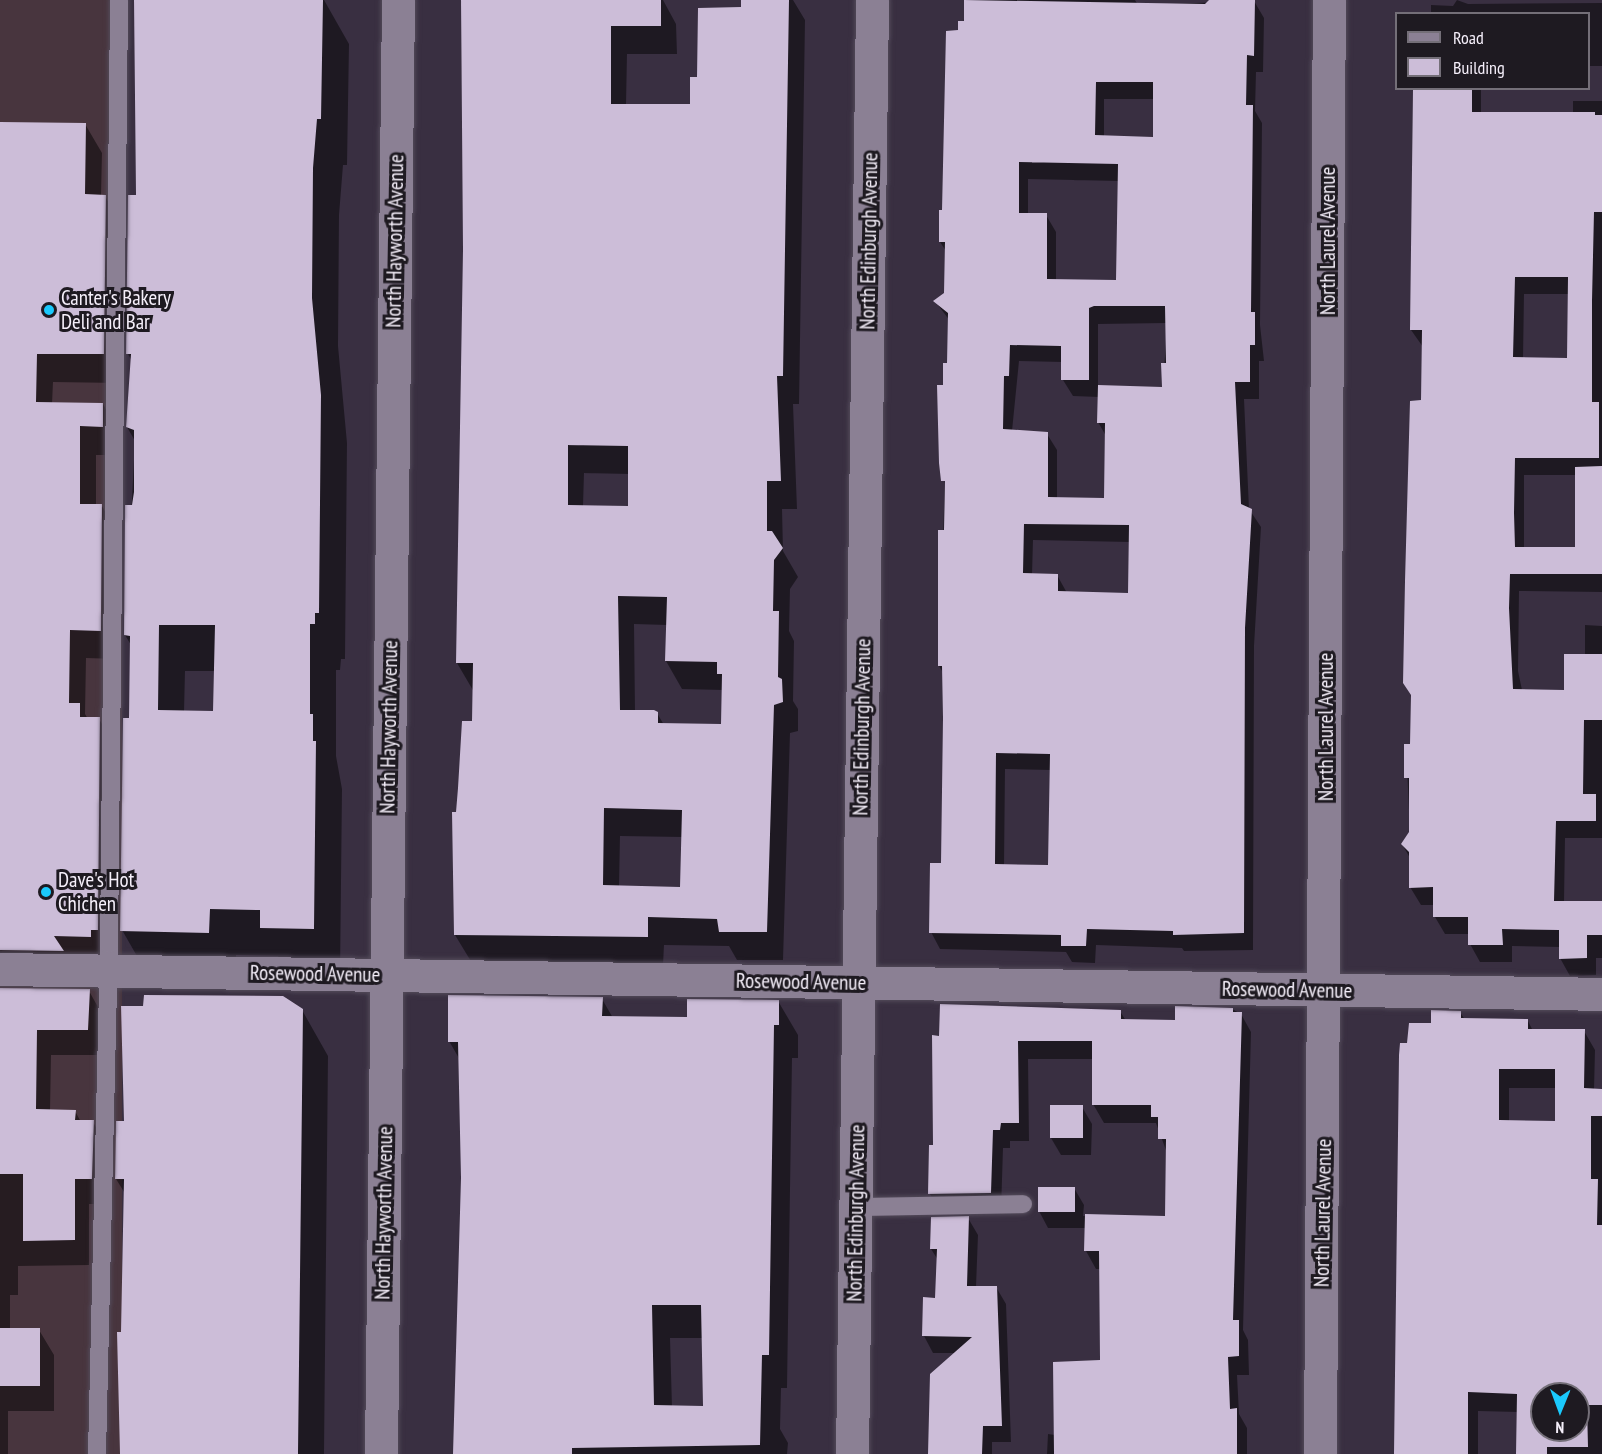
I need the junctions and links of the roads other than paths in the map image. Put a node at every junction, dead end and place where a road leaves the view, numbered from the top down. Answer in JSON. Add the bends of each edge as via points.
{"nodes":[{"id":1,"x":119,"y":0,"type":"edge"},
{"id":2,"x":398,"y":0,"type":"edge"},
{"id":3,"x":872,"y":0,"type":"edge"},
{"id":4,"x":1329,"y":0,"type":"edge"},
{"id":5,"x":0,"y":969,"type":"edge"},
{"id":6,"x":108,"y":971,"type":"junction"},
{"id":7,"x":386,"y":975,"type":"junction"},
{"id":8,"x":859,"y":983,"type":"junction"},
{"id":9,"x":1325,"y":992,"type":"junction"},
{"id":10,"x":1602,"y":994,"type":"edge"},
{"id":11,"x":1023,"y":1204,"type":"dead end"},
{"id":12,"x":856,"y":1207,"type":"junction"},
{"id":13,"x":97,"y":1454,"type":"edge"},
{"id":14,"x":381,"y":1454,"type":"edge"},
{"id":15,"x":852,"y":1454,"type":"edge"},
{"id":16,"x":1320,"y":1454,"type":"edge"}],
"edges":[{"from":1,"to":6,"type":"lane"},
{"from":2,"to":7,"type":"street","name":"North Hayworth Avenue"},
{"from":3,"to":8,"type":"street","name":"North Edinburgh Avenue"},
{"from":4,"to":9,"type":"street","name":"North Laurel Avenue"},
{"from":5,"to":6,"type":"street","name":"Rosewood Avenue"},
{"from":6,"to":7,"type":"street","name":"Rosewood Avenue"},
{"from":6,"to":13,"type":"lane"},
{"from":7,"to":8,"type":"street","name":"Rosewood Avenue"},
{"from":7,"to":14,"type":"street","name":"North Hayworth Avenue"},
{"from":8,"to":9,"type":"street","name":"Rosewood Avenue"},
{"from":8,"to":12,"type":"street","name":"North Edinburgh Avenue"},
{"from":9,"to":10,"type":"street","name":"Rosewood Avenue"},
{"from":9,"to":16,"type":"street","name":"North Laurel Avenue"},
{"from":11,"to":12,"type":"lane"},
{"from":12,"to":15,"type":"street","name":"North Edinburgh Avenue"}]}
